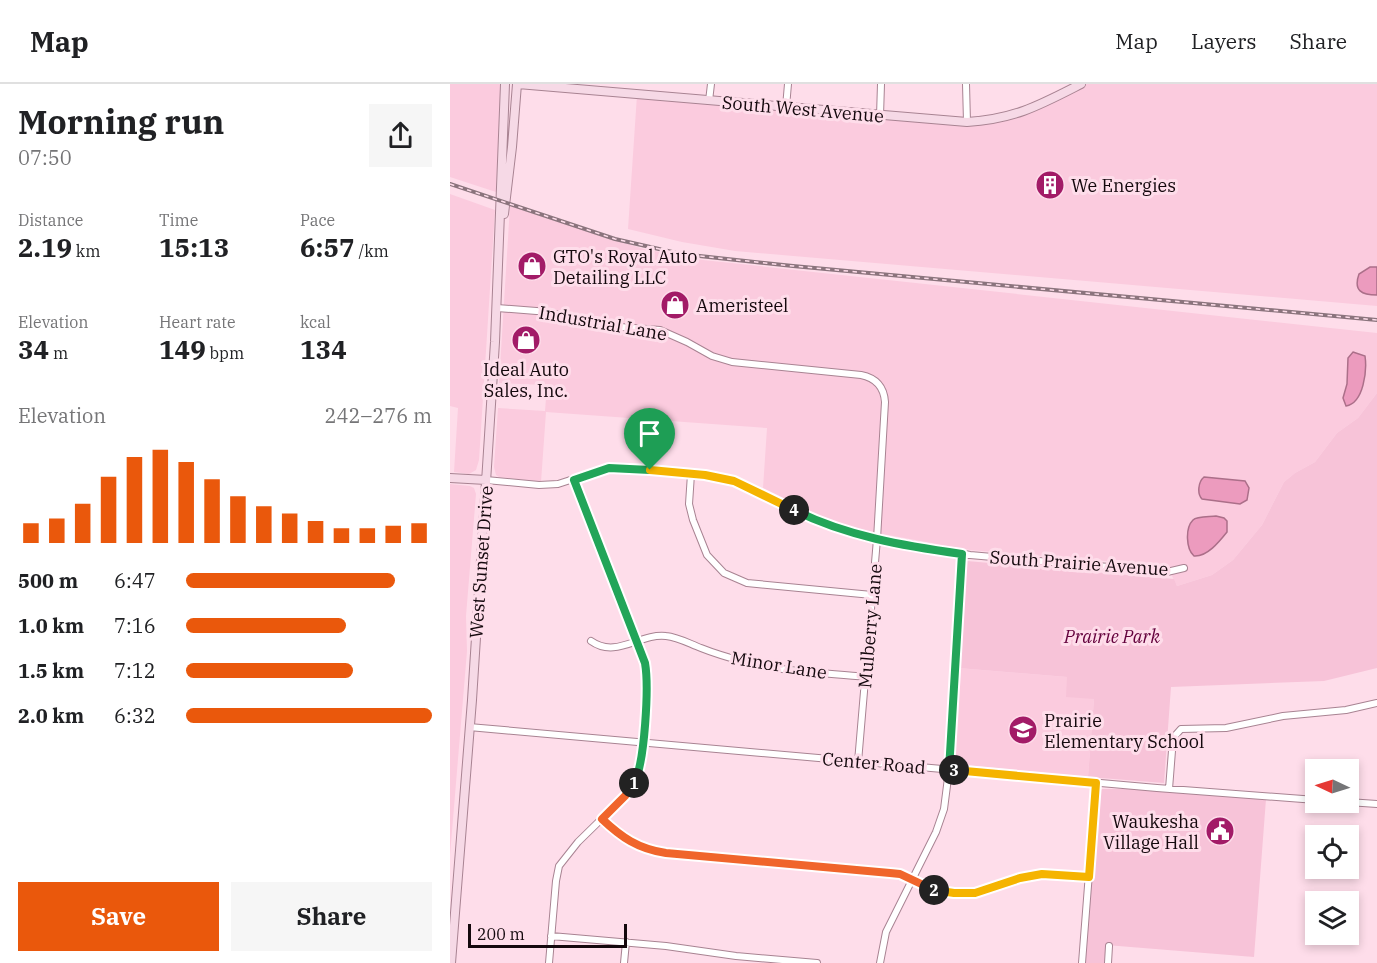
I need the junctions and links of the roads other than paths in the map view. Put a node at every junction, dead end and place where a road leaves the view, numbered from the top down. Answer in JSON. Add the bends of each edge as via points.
{"nodes":[{"id":1,"x":505,"y":84,"type":"edge"},
{"id":2,"x":517,"y":84,"type":"edge"},
{"id":3,"x":636,"y":84,"type":"edge"},
{"id":4,"x":711,"y":84,"type":"edge"},
{"id":5,"x":788,"y":84,"type":"edge"},
{"id":6,"x":881,"y":84,"type":"edge"},
{"id":7,"x":966,"y":84,"type":"edge"},
{"id":8,"x":1081,"y":84,"type":"edge"},
{"id":9,"x":635,"y":94,"type":"junction"},
{"id":10,"x":709,"y":101,"type":"junction"},
{"id":11,"x":786,"y":107,"type":"junction"},
{"id":12,"x":880,"y":116,"type":"junction"},
{"id":13,"x":967,"y":122,"type":"junction"},
{"id":14,"x":501,"y":226,"type":"junction"},
{"id":15,"x":497,"y":308,"type":"junction"},
{"id":16,"x":879,"y":384,"type":"joint"},
{"id":17,"x":691,"y":474,"type":"junction"},
{"id":18,"x":450,"y":478,"type":"edge"},
{"id":19,"x":486,"y":480,"type":"junction"},
{"id":20,"x":574,"y":480,"type":"junction"},
{"id":21,"x":877,"y":539,"type":"junction"},
{"id":22,"x":962,"y":554,"type":"junction"},
{"id":23,"x":1184,"y":568,"type":"dead end"},
{"id":24,"x":872,"y":595,"type":"junction"},
{"id":25,"x":591,"y":641,"type":"dead end"},
{"id":26,"x":637,"y":641,"type":"junction"},
{"id":27,"x":865,"y":676,"type":"junction"},
{"id":28,"x":1377,"y":704,"type":"edge"},
{"id":29,"x":470,"y":727,"type":"junction"},
{"id":30,"x":643,"y":742,"type":"junction"},
{"id":31,"x":858,"y":762,"type":"junction"},
{"id":32,"x":949,"y":770,"type":"junction"},
{"id":33,"x":1096,"y":783,"type":"junction"},
{"id":34,"x":1169,"y":789,"type":"junction"},
{"id":35,"x":1305,"y":799,"type":"edge"},
{"id":36,"x":1359,"y":803,"type":"edge"},
{"id":37,"x":1377,"y":804,"type":"edge"},
{"id":38,"x":602,"y":819,"type":"junction"},
{"id":39,"x":1089,"y":877,"type":"junction"},
{"id":40,"x":912,"y":880,"type":"junction"},
{"id":41,"x":452,"y":898,"type":"edge"},
{"id":42,"x":450,"y":914,"type":"edge"},
{"id":43,"x":551,"y":936,"type":"junction"},
{"id":44,"x":626,"y":942,"type":"junction"},
{"id":45,"x":1109,"y":946,"type":"dead end"},
{"id":46,"x":451,"y":963,"type":"edge"},
{"id":47,"x":549,"y":963,"type":"edge"},
{"id":48,"x":624,"y":963,"type":"edge"},
{"id":49,"x":817,"y":963,"type":"edge"},
{"id":50,"x":880,"y":963,"type":"edge"},
{"id":51,"x":1082,"y":963,"type":"edge"},
{"id":52,"x":1108,"y":963,"type":"edge"}],
"edges":[{"from":1,"to":14,"type":"main road","name":"West Sunset Drive"},
{"from":2,"to":9,"type":"main road","name":"South West Avenue"},
{"from":2,"to":14,"type":"main road","name":"West Sunset Drive"},
{"from":3,"to":9,"type":"street"},
{"from":4,"to":10,"type":"street"},
{"from":5,"to":11,"type":"street"},
{"from":6,"to":12,"type":"street"},
{"from":7,"to":13,"type":"street"},
{"from":8,"to":13,"type":"main road","name":"South West Avenue","via":[[1018,114]]},
{"from":9,"to":10,"type":"main road","name":"South West Avenue"},
{"from":10,"to":11,"type":"main road","name":"South West Avenue"},
{"from":11,"to":12,"type":"main road","name":"South West Avenue"},
{"from":12,"to":13,"type":"main road","name":"South West Avenue"},
{"from":14,"to":15,"type":"main road","name":"West Sunset Drive"},
{"from":15,"to":16,"type":"street","name":"Industrial Lane","via":[[549,312],[594,325],[660,330],[720,359],[861,375]]},
{"from":15,"to":19,"type":"main road","name":"West Sunset Drive"},
{"from":16,"to":21,"type":"street","name":"Mulberry Lane","via":[[885,402]]},
{"from":17,"to":20,"type":"street","name":"South Prairie Avenue","via":[[616,467]]},
{"from":17,"to":21,"type":"street","name":"South Prairie Avenue","via":[[734,481],[828,526]]},
{"from":17,"to":24,"type":"street","via":[[688,496],[693,520],[707,555],[724,573],[747,583]]},
{"from":18,"to":19,"type":"main road","name":"South Prairie Avenue"},
{"from":19,"to":20,"type":"street","name":"South Prairie Avenue","via":[[539,485]]},
{"from":19,"to":29,"type":"main road","name":"West Sunset Drive"},
{"from":20,"to":26,"type":"street"},
{"from":21,"to":22,"type":"street","name":"South Prairie Avenue"},
{"from":21,"to":24,"type":"street","name":"Mulberry Lane"},
{"from":22,"to":23,"type":"street","name":"South Prairie Avenue","via":[[1167,572]]},
{"from":22,"to":32,"type":"street"},
{"from":24,"to":27,"type":"street","name":"Mulberry Lane"},
{"from":25,"to":26,"type":"street","name":"Minor Lane","via":[[608,649]]},
{"from":26,"to":27,"type":"street","name":"Minor Lane","via":[[672,637],[757,665]]},
{"from":26,"to":30,"type":"street","via":[[647,678]]},
{"from":27,"to":31,"type":"street","name":"Mulberry Lane"},
{"from":28,"to":34,"type":"street","via":[[1226,728],[1181,729],[1172,740]]},
{"from":29,"to":30,"type":"street","name":"Center Road"},
{"from":29,"to":41,"type":"main road","name":"West Sunset Drive"},
{"from":30,"to":31,"type":"street","name":"Center Road"},
{"from":30,"to":38,"type":"street","via":[[635,782]]},
{"from":31,"to":32,"type":"street","name":"Center Road"},
{"from":32,"to":33,"type":"street","name":"Center Road"},
{"from":32,"to":40,"type":"street","via":[[941,819]]},
{"from":33,"to":34,"type":"street","name":"Center Road"},
{"from":33,"to":39,"type":"street"},
{"from":34,"to":35,"type":"street","name":"Center Road"},
{"from":36,"to":37,"type":"street"},
{"from":38,"to":40,"type":"street","via":[[625,839],[656,851],[890,873]]},
{"from":38,"to":43,"type":"street","via":[[559,866]]},
{"from":39,"to":40,"type":"street","via":[[1042,874],[959,894],[934,890]]},
{"from":39,"to":51,"type":"street"},
{"from":40,"to":50,"type":"street","via":[[886,932]]},
{"from":41,"to":42,"type":"main road","name":"West Sunset Drive"},
{"from":41,"to":46,"type":"main road","name":"West Sunset Drive"},
{"from":43,"to":44,"type":"street"},
{"from":43,"to":47,"type":"street"},
{"from":44,"to":48,"type":"street"},
{"from":44,"to":49,"type":"street"},
{"from":45,"to":52,"type":"street"}]}
